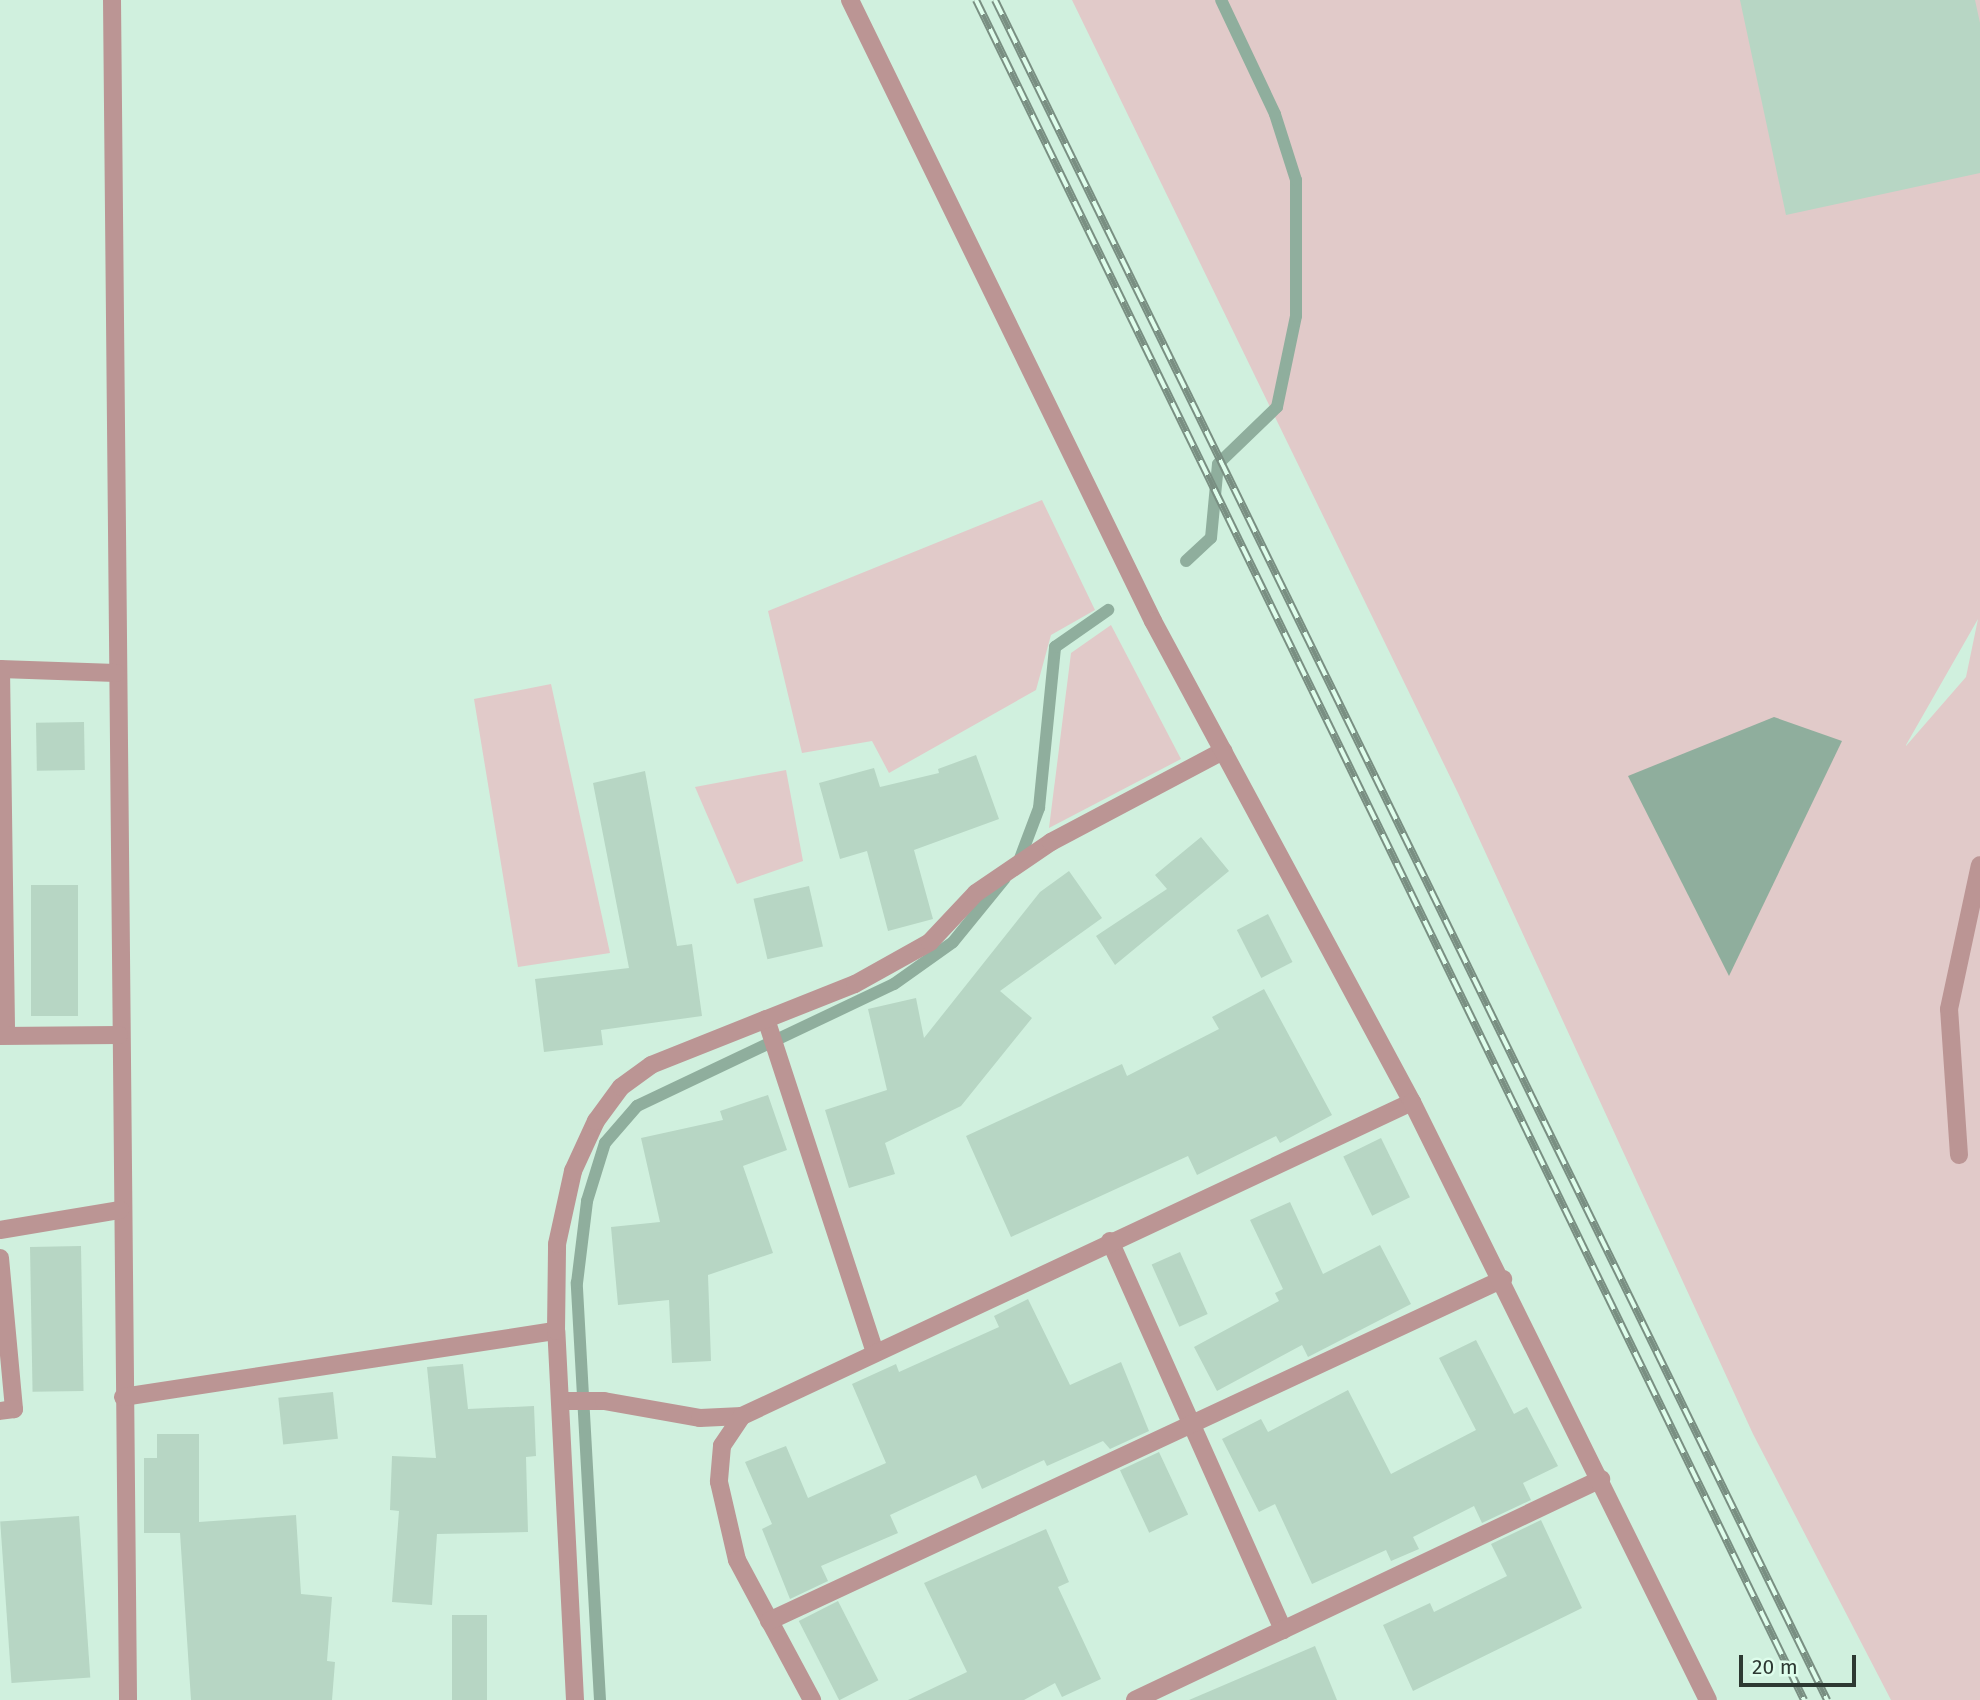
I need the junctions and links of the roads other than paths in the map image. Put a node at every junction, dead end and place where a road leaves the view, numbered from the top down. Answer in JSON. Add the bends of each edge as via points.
{"nodes":[{"id":1,"x":112,"y":0,"type":"edge"},
{"id":2,"x":850,"y":0,"type":"edge"},
{"id":3,"x":0,"y":669,"type":"edge"},
{"id":4,"x":116,"y":673,"type":"junction"},
{"id":5,"x":1223,"y":751,"type":"junction"},
{"id":6,"x":1980,"y":865,"type":"edge"},
{"id":7,"x":766,"y":1019,"type":"junction"},
{"id":8,"x":3,"y":1035,"type":"edge"},
{"id":9,"x":119,"y":1035,"type":"junction"},
{"id":10,"x":1412,"y":1102,"type":"junction"},
{"id":11,"x":1959,"y":1155,"type":"dead end"},
{"id":12,"x":120,"y":1210,"type":"junction"},
{"id":13,"x":0,"y":1230,"type":"edge"},
{"id":14,"x":1110,"y":1241,"type":"junction"},
{"id":15,"x":0,"y":1258,"type":"edge"},
{"id":16,"x":1503,"y":1279,"type":"junction"},
{"id":17,"x":556,"y":1331,"type":"junction"},
{"id":18,"x":875,"y":1353,"type":"junction"},
{"id":19,"x":123,"y":1397,"type":"junction"},
{"id":20,"x":560,"y":1401,"type":"junction"},
{"id":21,"x":0,"y":1411,"type":"edge"},
{"id":22,"x":742,"y":1416,"type":"junction"},
{"id":23,"x":1195,"y":1426,"type":"junction"},
{"id":24,"x":1601,"y":1479,"type":"junction"},
{"id":25,"x":769,"y":1621,"type":"junction"},
{"id":26,"x":1283,"y":1630,"type":"junction"},
{"id":27,"x":128,"y":1700,"type":"edge"},
{"id":28,"x":575,"y":1700,"type":"edge"},
{"id":29,"x":811,"y":1700,"type":"edge"},
{"id":30,"x":1135,"y":1700,"type":"edge"},
{"id":31,"x":1707,"y":1700,"type":"edge"}],
"edges":[{"from":1,"to":4,"type":"street"},
{"from":2,"to":5,"type":"street","via":[[1153,621]]},
{"from":3,"to":4,"type":"street"},
{"from":3,"to":8,"type":"street"},
{"from":4,"to":9,"type":"street"},
{"from":5,"to":7,"type":"street","via":[[1051,842],[976,893],[930,942],[855,984]]},
{"from":5,"to":10,"type":"street"},
{"from":6,"to":11,"type":"street","via":[[1949,1009]]},
{"from":7,"to":17,"type":"street","via":[[651,1065],[621,1087],[596,1121],[573,1171],[557,1244]]},
{"from":7,"to":18,"type":"street"},
{"from":8,"to":9,"type":"street"},
{"from":9,"to":12,"type":"street"},
{"from":10,"to":14,"type":"street"},
{"from":10,"to":16,"type":"street"},
{"from":12,"to":13,"type":"street"},
{"from":12,"to":19,"type":"street"},
{"from":14,"to":18,"type":"street"},
{"from":14,"to":23,"type":"street"},
{"from":15,"to":21,"type":"street","via":[[14,1409]]},
{"from":16,"to":23,"type":"street"},
{"from":16,"to":24,"type":"street"},
{"from":17,"to":19,"type":"street"},
{"from":17,"to":20,"type":"street"},
{"from":18,"to":22,"type":"street"},
{"from":19,"to":27,"type":"street"},
{"from":20,"to":22,"type":"street","via":[[604,1401],[700,1419]]},
{"from":20,"to":28,"type":"street"},
{"from":22,"to":25,"type":"street","via":[[722,1447],[719,1482],[737,1560]]},
{"from":23,"to":25,"type":"street"},
{"from":23,"to":26,"type":"street"},
{"from":24,"to":26,"type":"street"},
{"from":24,"to":31,"type":"street"},
{"from":25,"to":29,"type":"street"},
{"from":26,"to":30,"type":"street"}]}
